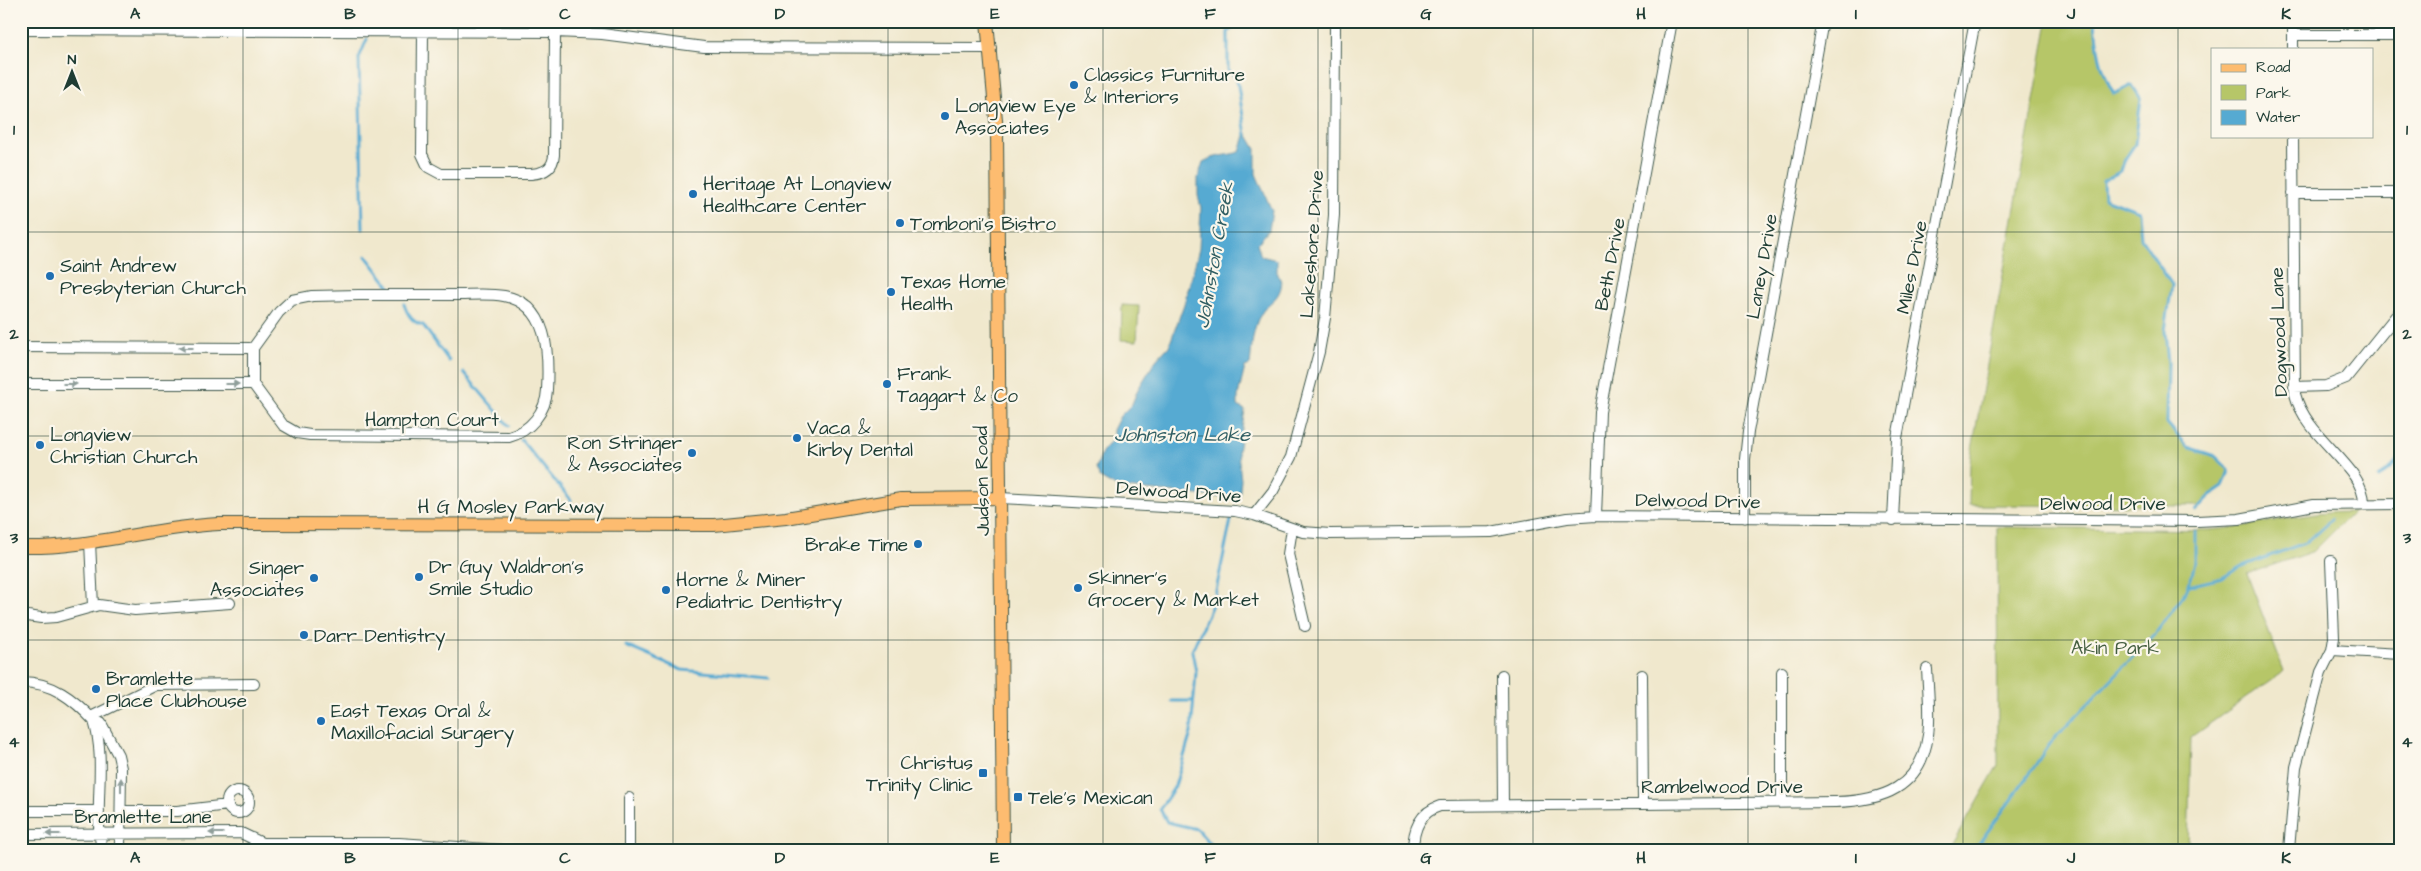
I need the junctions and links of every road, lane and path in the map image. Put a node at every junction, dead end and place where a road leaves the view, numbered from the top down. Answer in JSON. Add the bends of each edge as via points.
{"nodes":[{"id":1,"x":987,"y":21,"type":"edge"},
{"id":2,"x":1336,"y":21,"type":"edge"},
{"id":3,"x":1672,"y":21,"type":"edge"},
{"id":4,"x":1823,"y":21,"type":"edge"},
{"id":5,"x":1975,"y":21,"type":"edge"},
{"id":6,"x":2293,"y":21,"type":"edge"},
{"id":7,"x":335,"y":26,"type":"edge"},
{"id":8,"x":21,"y":30,"type":"edge"},
{"id":9,"x":423,"y":31,"type":"junction"},
{"id":10,"x":555,"y":32,"type":"junction"},
{"id":11,"x":2293,"y":34,"type":"junction"},
{"id":12,"x":2400,"y":35,"type":"edge"},
{"id":13,"x":991,"y":48,"type":"junction"},
{"id":14,"x":2293,"y":48,"type":"edge"},
{"id":15,"x":2293,"y":138,"type":"edge"},
{"id":16,"x":2293,"y":193,"type":"junction"},
{"id":17,"x":2400,"y":193,"type":"edge"},
{"id":18,"x":2400,"y":311,"type":"edge"},
{"id":19,"x":21,"y":347,"type":"edge"},
{"id":20,"x":253,"y":348,"type":"junction"},
{"id":21,"x":21,"y":384,"type":"edge"},
{"id":22,"x":253,"y":384,"type":"junction"},
{"id":23,"x":2294,"y":387,"type":"junction"},
{"id":24,"x":1000,"y":498,"type":"junction"},
{"id":25,"x":2364,"y":503,"type":"junction"},
{"id":26,"x":2400,"y":504,"type":"edge"},
{"id":27,"x":1254,"y":515,"type":"junction"},
{"id":28,"x":1596,"y":516,"type":"junction"},
{"id":29,"x":1744,"y":518,"type":"junction"},
{"id":30,"x":1893,"y":520,"type":"junction"},
{"id":31,"x":1292,"y":529,"type":"junction"},
{"id":32,"x":90,"y":542,"type":"junction"},
{"id":33,"x":21,"y":547,"type":"edge"},
{"id":34,"x":2331,"y":561,"type":"dead end"},
{"id":35,"x":230,"y":603,"type":"dead end"},
{"id":36,"x":93,"y":606,"type":"junction"},
{"id":37,"x":21,"y":614,"type":"edge"},
{"id":38,"x":1305,"y":626,"type":"dead end"},
{"id":39,"x":2332,"y":650,"type":"junction"},
{"id":40,"x":2400,"y":654,"type":"edge"},
{"id":41,"x":1928,"y":669,"type":"dead end"},
{"id":42,"x":1782,"y":672,"type":"dead end"},
{"id":43,"x":1502,"y":675,"type":"dead end"},
{"id":44,"x":1642,"y":675,"type":"dead end"},
{"id":45,"x":21,"y":682,"type":"edge"},
{"id":46,"x":254,"y":684,"type":"dead end"},
{"id":47,"x":92,"y":719,"type":"junction"},
{"id":48,"x":629,"y":798,"type":"dead end"},
{"id":49,"x":1782,"y":802,"type":"junction"},
{"id":50,"x":1503,"y":804,"type":"junction"},
{"id":51,"x":1643,"y":804,"type":"junction"},
{"id":52,"x":228,"y":805,"type":"dead end"},
{"id":53,"x":21,"y":811,"type":"edge"},
{"id":54,"x":99,"y":811,"type":"junction"},
{"id":55,"x":121,"y":811,"type":"junction"},
{"id":56,"x":21,"y":834,"type":"edge"},
{"id":57,"x":99,"y":834,"type":"junction"},
{"id":58,"x":121,"y":834,"type":"junction"},
{"id":59,"x":262,"y":846,"type":"edge"},
{"id":60,"x":102,"y":850,"type":"edge"},
{"id":61,"x":120,"y":850,"type":"edge"},
{"id":62,"x":246,"y":850,"type":"edge"},
{"id":63,"x":503,"y":850,"type":"edge"},
{"id":64,"x":629,"y":850,"type":"edge"},
{"id":65,"x":1003,"y":850,"type":"edge"},
{"id":66,"x":1413,"y":850,"type":"edge"},
{"id":67,"x":2289,"y":850,"type":"edge"}],
"edges":[{"from":1,"to":13,"type":"main road","name":"Judson Road"},
{"from":2,"to":27,"type":"street","name":"Lakeshore Drive","via":[[1334,215],[1325,318],[1291,457],[1278,484]]},
{"from":3,"to":28,"type":"street","name":"Beth Drive","via":[[1600,412]]},
{"from":4,"to":29,"type":"street","name":"Laney Drive","via":[[1748,432]]},
{"from":5,"to":30,"type":"street","name":"Miles Drive","via":[[1897,438]]},
{"from":6,"to":11,"type":"street"},
{"from":7,"to":8,"type":"street"},
{"from":7,"to":9,"type":"street"},
{"from":9,"to":10,"type":"street"},
{"from":9,"to":10,"type":"street","via":[[422,154],[431,171],[450,174],[531,174],[550,167],[554,156]]},
{"from":10,"to":13,"type":"street","via":[[602,34],[704,47]]},
{"from":11,"to":12,"type":"street"},
{"from":11,"to":14,"type":"street"},
{"from":13,"to":24,"type":"main road","name":"Judson Road","via":[[997,131]]},
{"from":15,"to":16,"type":"street","name":"Dogwood Lane"},
{"from":16,"to":17,"type":"street"},
{"from":16,"to":23,"type":"street","name":"Dogwood Lane"},
{"from":18,"to":23,"type":"street","via":[[2346,378],[2330,386]]},
{"from":20,"to":19,"type":"street","one_way":true},
{"from":20,"to":22,"type":"street"},
{"from":20,"to":22,"type":"street","name":"Hampton Court","via":[[282,308],[292,300],[490,295],[518,301],[533,312],[545,336],[548,362],[547,393],[542,411],[529,426],[509,437],[301,434],[283,425]]},
{"from":21,"to":22,"type":"street","one_way":true},
{"from":23,"to":25,"type":"street","name":"Dogwood Lane","via":[[2297,402],[2308,424],[2357,479]]},
{"from":24,"to":27,"type":"street","name":"Delwood Drive","via":[[1235,511]]},
{"from":24,"to":32,"type":"main road","name":"H G Mosley Parkway","via":[[901,499],[786,518],[714,525],[225,524]]},
{"from":24,"to":65,"type":"main road","name":"Judson Road"},
{"from":25,"to":26,"type":"street","name":"Delwood Drive"},
{"from":25,"to":30,"type":"street","name":"Delwood Drive","via":[[2314,505],[2197,522]]},
{"from":27,"to":31,"type":"street","name":"Delwood Drive"},
{"from":28,"to":29,"type":"street","name":"Delwood Drive"},
{"from":28,"to":31,"type":"street","name":"Delwood Drive","via":[[1567,518],[1502,532],[1469,534],[1330,534]]},
{"from":29,"to":30,"type":"street","name":"Delwood Drive"},
{"from":31,"to":38,"type":"street","via":[[1288,554]]},
{"from":32,"to":33,"type":"main road","name":"H G Mosley Parkway"},
{"from":32,"to":36,"type":"street"},
{"from":34,"to":39,"type":"street","via":[[2335,633]]},
{"from":35,"to":36,"type":"street","via":[[141,610]]},
{"from":36,"to":37,"type":"street","via":[[56,617]]},
{"from":39,"to":40,"type":"street"},
{"from":39,"to":67,"type":"street","via":[[2320,672],[2296,767]]},
{"from":41,"to":49,"type":"street","name":"Rambelwood Drive","via":[[1928,739],[1919,763],[1906,781],[1887,794],[1865,801]]},
{"from":42,"to":49,"type":"street"},
{"from":43,"to":50,"type":"street"},
{"from":44,"to":51,"type":"street"},
{"from":45,"to":47,"type":"street","via":[[50,686],[72,700]]},
{"from":46,"to":47,"type":"street","via":[[156,685]]},
{"from":47,"to":54,"type":"street","via":[[99,746]]},
{"from":55,"to":47,"type":"street","one_way":true,"via":[[120,761],[101,723]]},
{"from":48,"to":64,"type":"street"},
{"from":49,"to":51,"type":"street","name":"Rambelwood Drive"},
{"from":50,"to":51,"type":"street","name":"Rambelwood Drive"},
{"from":50,"to":66,"type":"street","name":"Rambelwood Drive","via":[[1440,806],[1429,810],[1414,833]]},
{"from":52,"to":55,"type":"street","via":[[177,811]]},
{"from":53,"to":54,"type":"street"},
{"from":54,"to":57,"type":"street"},
{"from":55,"to":58,"type":"street"},
{"from":57,"to":56,"type":"street","name":"Bramlette Lane","one_way":true},
{"from":57,"to":58,"type":"street","name":"Bramlette Lane"},
{"from":57,"to":60,"type":"street"},
{"from":59,"to":58,"type":"street","name":"Bramlette Lane","one_way":true,"via":[[241,834]]},
{"from":58,"to":61,"type":"street"},
{"from":59,"to":62,"type":"street","name":"Bramlette Lane"},
{"from":59,"to":63,"type":"street","name":"Bramlette Lane","via":[[409,843]]}]}
